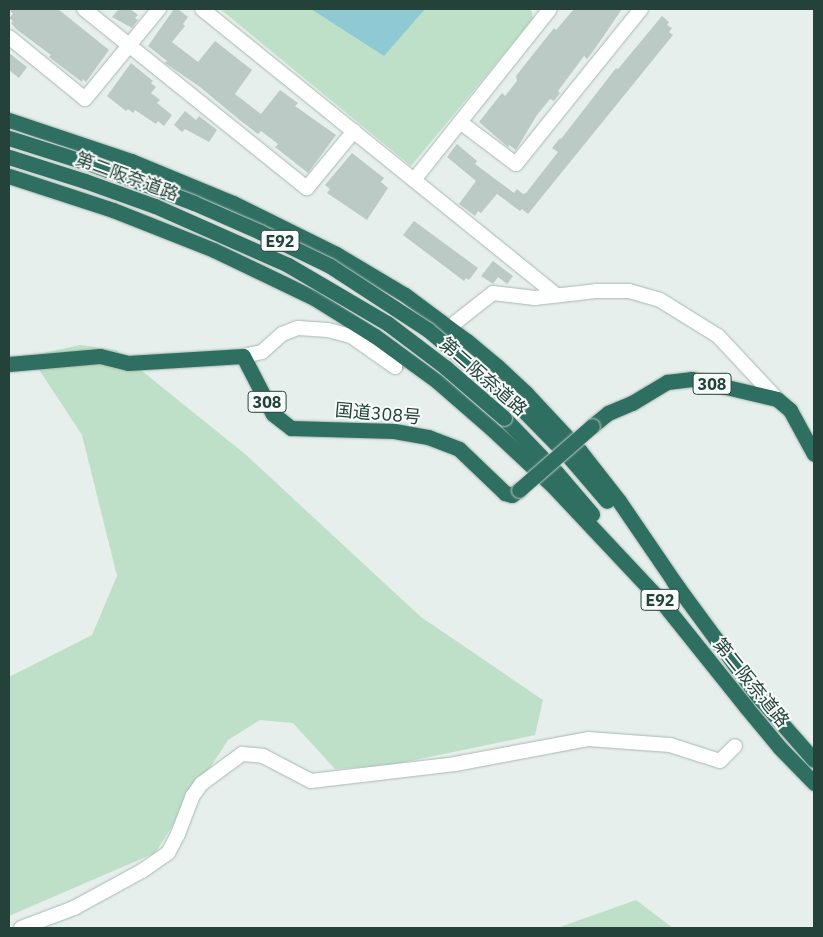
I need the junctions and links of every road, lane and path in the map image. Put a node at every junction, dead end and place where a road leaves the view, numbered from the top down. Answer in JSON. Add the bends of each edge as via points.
{"nodes":[{"id":1,"x":84,"y":9,"type":"edge"},
{"id":2,"x":159,"y":9,"type":"edge"},
{"id":3,"x":202,"y":9,"type":"edge"},
{"id":4,"x":549,"y":9,"type":"edge"},
{"id":5,"x":641,"y":9,"type":"edge"},
{"id":6,"x":9,"y":37,"type":"edge"},
{"id":7,"x":129,"y":46,"type":"junction"},
{"id":8,"x":9,"y":120,"type":"edge"},
{"id":9,"x":460,"y":122,"type":"junction"},
{"id":10,"x":354,"y":131,"type":"junction"},
{"id":11,"x":9,"y":138,"type":"edge"},
{"id":12,"x":9,"y":157,"type":"edge"},
{"id":13,"x":9,"y":176,"type":"edge"},
{"id":14,"x":414,"y":180,"type":"junction"},
{"id":15,"x":557,"y":295,"type":"junction"},
{"id":16,"x":456,"y":322,"type":"tunnel mouth"},
{"id":17,"x":243,"y":356,"type":"junction"},
{"id":18,"x":9,"y":364,"type":"edge"},
{"id":19,"x":396,"y":367,"type":"dead end"},
{"id":20,"x":777,"y":400,"type":"junction"},
{"id":21,"x":814,"y":454,"type":"edge"},
{"id":22,"x":679,"y":589,"type":"junction"},
{"id":23,"x":663,"y":604,"type":"junction"},
{"id":24,"x":735,"y":746,"type":"dead end"},
{"id":25,"x":814,"y":760,"type":"edge"},
{"id":26,"x":814,"y":783,"type":"edge"},
{"id":27,"x":21,"y":928,"type":"edge"}],
"edges":[{"from":1,"to":7,"type":"street"},
{"from":2,"to":7,"type":"street"},
{"from":3,"to":10,"type":"street"},
{"from":4,"to":9,"type":"street"},
{"from":5,"to":9,"type":"street","via":[[516,164]]},
{"from":6,"to":7,"type":"street","via":[[84,99]]},
{"from":7,"to":10,"type":"street","via":[[307,188]]},
{"from":8,"to":22,"type":"highway","via":[[131,161],[233,203],[336,254],[412,300],[497,366],[580,450]]},
{"from":9,"to":14,"type":"street"},
{"from":10,"to":14,"type":"street"},
{"from":11,"to":22,"type":"highway","name":"第二阪奈道路","number":"E92","bridge":true,"via":[[152,186],[227,217],[364,287],[428,330],[518,405],[571,459]]},
{"from":12,"to":23,"type":"highway","name":"第二阪奈道路","number":"E92","bridge":true,"via":[[155,206],[288,265],[387,323],[504,418],[556,472]]},
{"from":13,"to":23,"type":"highway","via":[[113,210],[214,250],[314,298],[375,336],[437,381],[491,428],[554,487]]},
{"from":14,"to":15,"type":"street"},
{"from":15,"to":16,"type":"street","via":[[534,298],[492,293]]},
{"from":15,"to":20,"type":"street","via":[[629,291],[660,300],[718,336]]},
{"from":17,"to":18,"type":"highway","via":[[128,363],[100,356]]},
{"from":17,"to":19,"type":"street","via":[[262,352],[282,334],[298,328],[328,330],[351,336]]},
{"from":17,"to":20,"type":"highway","name":"国道308号","number":"308","bridge":true,"via":[[273,414],[291,428],[394,431],[428,437],[459,449],[505,493],[512,495],[608,413],[667,382],[692,379]]},
{"from":20,"to":21,"type":"highway","via":[[790,410]]},
{"from":22,"to":25,"type":"highway","name":"第二阪奈道路","number":"E92","via":[[757,696]]},
{"from":23,"to":26,"type":"highway","name":"第二阪奈道路","number":"E92","via":[[763,728]]},
{"from":24,"to":27,"type":"street","via":[[720,761],[670,745],[588,739],[455,764],[311,781],[263,756],[242,754],[201,784],[192,797],[168,853],[74,908]]}]}
